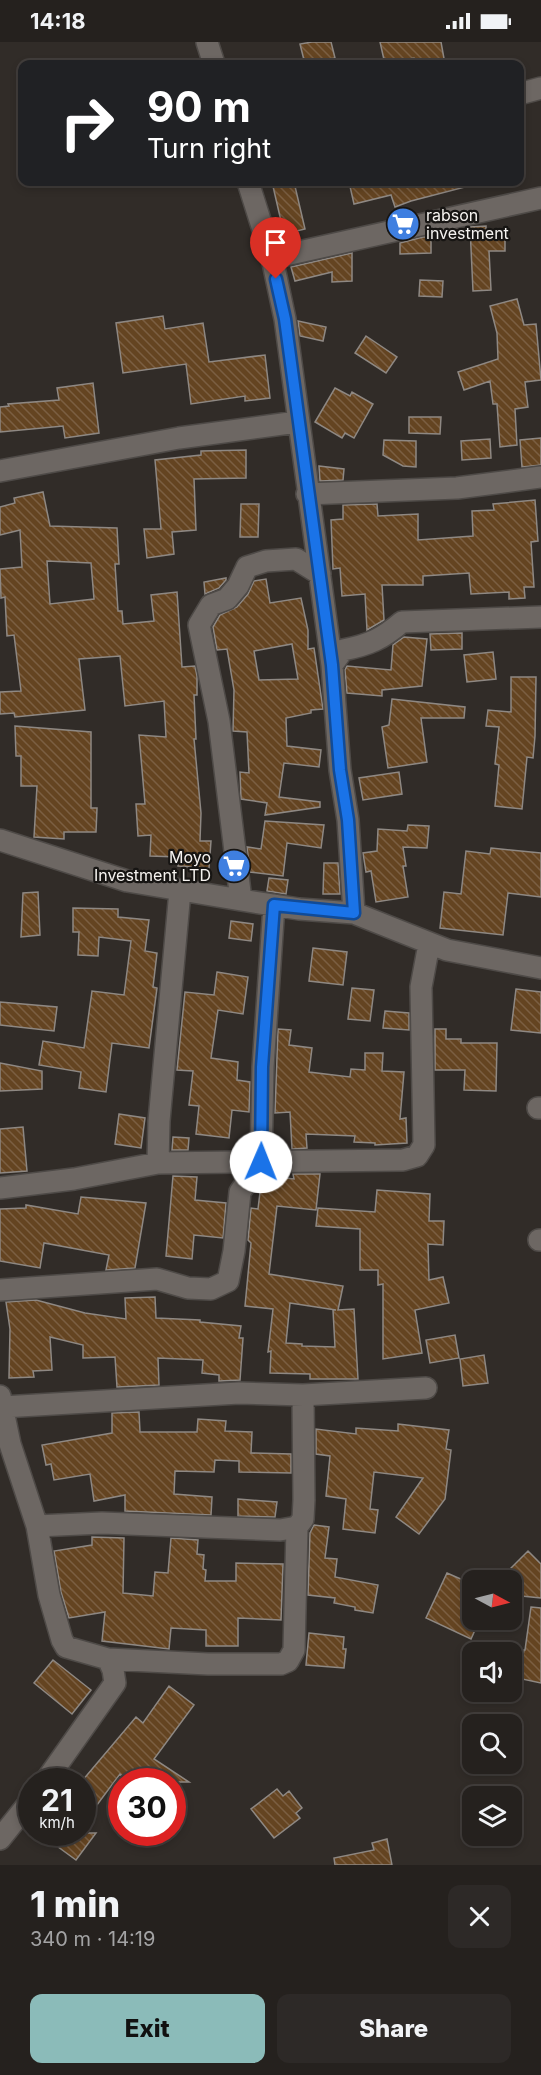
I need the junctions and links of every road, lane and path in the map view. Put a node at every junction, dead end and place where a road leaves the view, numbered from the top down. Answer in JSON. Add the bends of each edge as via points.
{"nodes":[{"id":1,"x":207,"y":42,"type":"edge"},
{"id":2,"x":213,"y":60,"type":"edge"},
{"id":3,"x":541,"y":88,"type":"edge"},
{"id":4,"x":524,"y":93,"type":"edge"},
{"id":5,"x":249,"y":186,"type":"edge"},
{"id":6,"x":541,"y":198,"type":"edge"},
{"id":7,"x":272,"y":258,"type":"junction"},
{"id":8,"x":297,"y":422,"type":"junction"},
{"id":9,"x":0,"y":471,"type":"edge"},
{"id":10,"x":541,"y":477,"type":"edge"},
{"id":11,"x":307,"y":494,"type":"junction"},
{"id":12,"x":320,"y":574,"type":"junction"},
{"id":13,"x":541,"y":617,"type":"edge"},
{"id":14,"x":332,"y":665,"type":"junction"},
{"id":15,"x":0,"y":840,"type":"edge"},
{"id":16,"x":180,"y":891,"type":"junction"},
{"id":17,"x":241,"y":900,"type":"junction"},
{"id":18,"x":274,"y":905,"type":"junction"},
{"id":19,"x":354,"y":913,"type":"junction"},
{"id":20,"x":429,"y":944,"type":"junction"},
{"id":21,"x":541,"y":968,"type":"edge"},
{"id":22,"x":261,"y":1162,"type":"junction"},
{"id":23,"x":158,"y":1163,"type":"junction"},
{"id":24,"x":0,"y":1188,"type":"edge"},
{"id":25,"x":0,"y":1290,"type":"edge"},
{"id":26,"x":426,"y":1388,"type":"dead end"},
{"id":27,"x":303,"y":1395,"type":"junction"},
{"id":28,"x":2,"y":1402,"type":"edge"},
{"id":29,"x":5,"y":1445,"type":"edge"},
{"id":30,"x":36,"y":1526,"type":"junction"},
{"id":31,"x":297,"y":1527,"type":"junction"},
{"id":32,"x":108,"y":1659,"type":"junction"},
{"id":33,"x":55,"y":1768,"type":"edge"},
{"id":34,"x":18,"y":1816,"type":"edge"},
{"id":35,"x":0,"y":1839,"type":"edge"}],
"edges":[{"from":1,"to":2,"type":"street"},
{"from":3,"to":4,"type":"street"},
{"from":5,"to":7,"type":"street"},
{"from":6,"to":7,"type":"street"},
{"from":7,"to":8,"type":"street","via":[[285,319]]},
{"from":8,"to":9,"type":"street","via":[[179,438]]},
{"from":8,"to":11,"type":"street"},
{"from":10,"to":11,"type":"street","via":[[457,488]]},
{"from":11,"to":12,"type":"street"},
{"from":12,"to":14,"type":"street"},
{"from":12,"to":17,"type":"street","via":[[296,559],[247,567],[238,586],[227,599],[212,605],[199,625],[219,721]]},
{"from":13,"to":14,"type":"street","via":[[402,622],[365,646],[343,650]]},
{"from":14,"to":19,"type":"street"},
{"from":15,"to":16,"type":"street","via":[[127,881]]},
{"from":16,"to":17,"type":"street"},
{"from":16,"to":23,"type":"street"},
{"from":17,"to":18,"type":"street"},
{"from":18,"to":19,"type":"street"},
{"from":18,"to":22,"type":"street","via":[[262,1067]]},
{"from":19,"to":20,"type":"street"},
{"from":20,"to":21,"type":"street"},
{"from":20,"to":22,"type":"street","via":[[421,987],[424,1146],[417,1155],[403,1160]]},
{"from":22,"to":23,"type":"street"},
{"from":22,"to":25,"type":"street","via":[[240,1192],[228,1281],[212,1289],[188,1288],[157,1279]]},
{"from":23,"to":24,"type":"street"},
{"from":26,"to":27,"type":"street"},
{"from":27,"to":28,"type":"street","via":[[238,1393]]},
{"from":27,"to":31,"type":"street","via":[[304,1500],[303,1519]]},
{"from":28,"to":29,"type":"street"},
{"from":29,"to":30,"type":"street"},
{"from":30,"to":31,"type":"street","via":[[102,1523],[280,1530]]},
{"from":30,"to":32,"type":"street","via":[[62,1640],[66,1647]]},
{"from":31,"to":32,"type":"street","via":[[294,1650],[288,1660],[281,1664],[208,1664]]},
{"from":32,"to":33,"type":"street","via":[[115,1683]]},
{"from":34,"to":35,"type":"street"}]}
